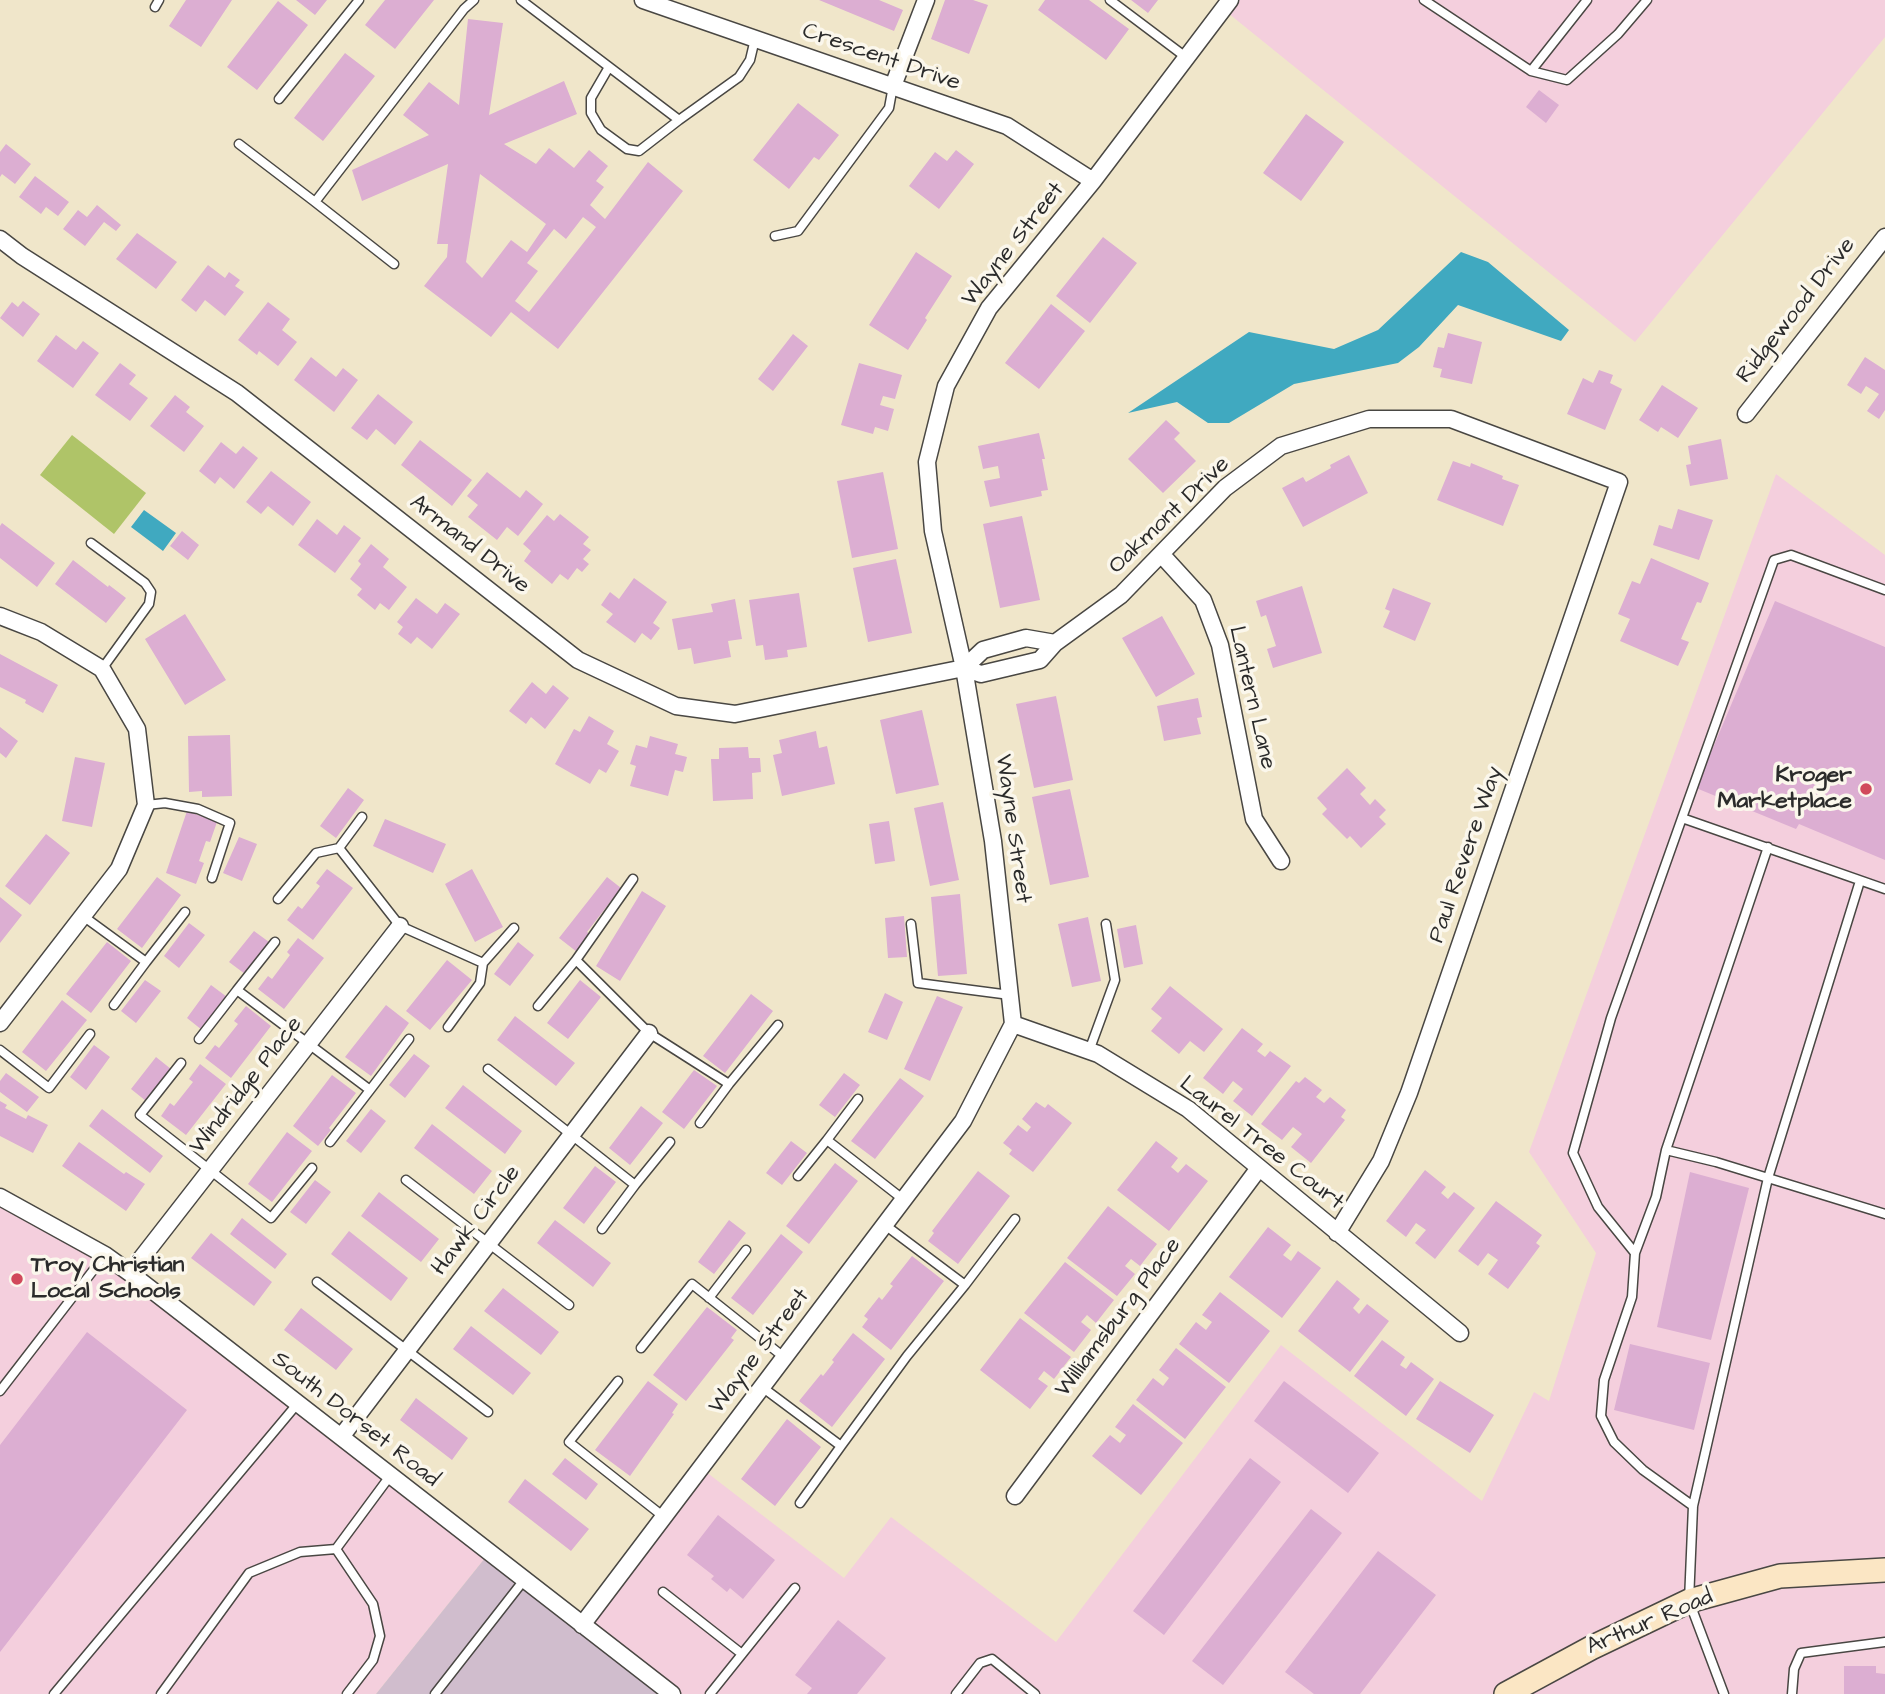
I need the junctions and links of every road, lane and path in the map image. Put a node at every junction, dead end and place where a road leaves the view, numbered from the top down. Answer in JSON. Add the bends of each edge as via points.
{"nodes":[{"id":1,"x":359,"y":0,"type":"edge"},
{"id":2,"x":474,"y":0,"type":"edge"},
{"id":3,"x":521,"y":0,"type":"edge"},
{"id":4,"x":643,"y":0,"type":"edge"},
{"id":5,"x":926,"y":0,"type":"edge"},
{"id":6,"x":1110,"y":0,"type":"edge"},
{"id":7,"x":1424,"y":0,"type":"edge"},
{"id":8,"x":1587,"y":0,"type":"edge"},
{"id":9,"x":1647,"y":0,"type":"edge"},
{"id":10,"x":1221,"y":3,"type":"edge"},
{"id":11,"x":755,"y":39,"type":"junction"},
{"id":12,"x":1187,"y":58,"type":"junction"},
{"id":13,"x":609,"y":66,"type":"junction"},
{"id":14,"x":1531,"y":71,"type":"junction"},
{"id":15,"x":893,"y":86,"type":"junction"},
{"id":16,"x":279,"y":99,"type":"dead end"},
{"id":17,"x":679,"y":120,"type":"junction"},
{"id":18,"x":239,"y":144,"type":"dead end"},
{"id":19,"x":1093,"y":181,"type":"junction"},
{"id":20,"x":315,"y":202,"type":"junction"},
{"id":21,"x":775,"y":236,"type":"dead end"},
{"id":22,"x":1885,"y":237,"type":"edge"},
{"id":23,"x":0,"y":239,"type":"edge"},
{"id":24,"x":394,"y":264,"type":"dead end"},
{"id":25,"x":1746,"y":414,"type":"dead end"},
{"id":26,"x":1619,"y":482,"type":"joint"},
{"id":27,"x":91,"y":543,"type":"dead end"},
{"id":28,"x":1161,"y":554,"type":"junction"},
{"id":29,"x":1885,"y":590,"type":"edge"},
{"id":30,"x":0,"y":616,"type":"edge"},
{"id":31,"x":1055,"y":643,"type":"junction"},
{"id":32,"x":964,"y":668,"type":"junction"},
{"id":33,"x":102,"y":669,"type":"junction"},
{"id":34,"x":146,"y":805,"type":"junction"},
{"id":35,"x":362,"y":817,"type":"dead end"},
{"id":36,"x":1682,"y":818,"type":"junction"},
{"id":37,"x":1768,"y":847,"type":"junction"},
{"id":38,"x":339,"y":848,"type":"junction"},
{"id":39,"x":1281,"y":861,"type":"dead end"},
{"id":40,"x":212,"y":878,"type":"dead end"},
{"id":41,"x":633,"y":879,"type":"dead end"},
{"id":42,"x":1860,"y":881,"type":"junction"},
{"id":43,"x":1885,"y":888,"type":"edge"},
{"id":44,"x":278,"y":899,"type":"dead end"},
{"id":45,"x":185,"y":912,"type":"dead end"},
{"id":46,"x":83,"y":916,"type":"junction"},
{"id":47,"x":911,"y":924,"type":"dead end"},
{"id":48,"x":1106,"y":924,"type":"dead end"},
{"id":49,"x":400,"y":926,"type":"junction"},
{"id":50,"x":514,"y":929,"type":"dead end"},
{"id":51,"x":275,"y":942,"type":"dead end"},
{"id":52,"x":576,"y":960,"type":"junction"},
{"id":53,"x":146,"y":962,"type":"junction"},
{"id":54,"x":483,"y":963,"type":"junction"},
{"id":55,"x":237,"y":990,"type":"junction"},
{"id":56,"x":1010,"y":995,"type":"junction"},
{"id":57,"x":114,"y":1005,"type":"dead end"},
{"id":58,"x":538,"y":1006,"type":"dead end"},
{"id":59,"x":0,"y":1023,"type":"edge"},
{"id":60,"x":1013,"y":1024,"type":"junction"},
{"id":61,"x":778,"y":1025,"type":"dead end"},
{"id":62,"x":448,"y":1027,"type":"dead end"},
{"id":63,"x":649,"y":1033,"type":"junction"},
{"id":64,"x":90,"y":1034,"type":"dead end"},
{"id":65,"x":198,"y":1039,"type":"dead end"},
{"id":66,"x":409,"y":1039,"type":"dead end"},
{"id":67,"x":309,"y":1044,"type":"junction"},
{"id":68,"x":0,"y":1050,"type":"edge"},
{"id":69,"x":1089,"y":1051,"type":"junction"},
{"id":70,"x":181,"y":1063,"type":"dead end"},
{"id":71,"x":488,"y":1069,"type":"dead end"},
{"id":72,"x":729,"y":1084,"type":"junction"},
{"id":73,"x":370,"y":1090,"type":"junction"},
{"id":74,"x":858,"y":1099,"type":"dead end"},
{"id":75,"x":700,"y":1122,"type":"dead end"},
{"id":76,"x":571,"y":1135,"type":"junction"},
{"id":77,"x":827,"y":1140,"type":"junction"},
{"id":78,"x":330,"y":1142,"type":"dead end"},
{"id":79,"x":670,"y":1142,"type":"dead end"},
{"id":80,"x":1666,"y":1150,"type":"junction"},
{"id":81,"x":312,"y":1168,"type":"dead end"},
{"id":82,"x":1259,"y":1168,"type":"junction"},
{"id":83,"x":210,"y":1170,"type":"junction"},
{"id":84,"x":798,"y":1176,"type":"dead end"},
{"id":85,"x":1768,"y":1178,"type":"junction"},
{"id":86,"x":406,"y":1180,"type":"dead end"},
{"id":87,"x":635,"y":1185,"type":"junction"},
{"id":88,"x":0,"y":1197,"type":"edge"},
{"id":89,"x":904,"y":1200,"type":"junction"},
{"id":90,"x":1885,"y":1214,"type":"edge"},
{"id":91,"x":1015,"y":1219,"type":"dead end"},
{"id":92,"x":885,"y":1225,"type":"junction"},
{"id":93,"x":602,"y":1229,"type":"dead end"},
{"id":94,"x":1338,"y":1233,"type":"junction"},
{"id":95,"x":489,"y":1242,"type":"junction"},
{"id":96,"x":746,"y":1250,"type":"dead end"},
{"id":97,"x":1635,"y":1253,"type":"junction"},
{"id":98,"x":105,"y":1255,"type":"junction"},
{"id":99,"x":130,"y":1273,"type":"junction"},
{"id":100,"x":317,"y":1282,"type":"dead end"},
{"id":101,"x":965,"y":1284,"type":"junction"},
{"id":102,"x":709,"y":1298,"type":"junction"},
{"id":103,"x":569,"y":1305,"type":"dead end"},
{"id":104,"x":1460,"y":1333,"type":"dead end"},
{"id":105,"x":641,"y":1348,"type":"dead end"},
{"id":106,"x":407,"y":1351,"type":"junction"},
{"id":107,"x":785,"y":1357,"type":"junction"},
{"id":108,"x":618,"y":1381,"type":"dead end"},
{"id":109,"x":762,"y":1387,"type":"junction"},
{"id":110,"x":0,"y":1391,"type":"edge"},
{"id":111,"x":298,"y":1403,"type":"junction"},
{"id":112,"x":488,"y":1412,"type":"dead end"},
{"id":113,"x":341,"y":1437,"type":"junction"},
{"id":114,"x":841,"y":1446,"type":"junction"},
{"id":115,"x":390,"y":1476,"type":"junction"},
{"id":116,"x":1015,"y":1496,"type":"dead end"},
{"id":117,"x":800,"y":1503,"type":"dead end"},
{"id":118,"x":1693,"y":1506,"type":"junction"},
{"id":119,"x":664,"y":1517,"type":"junction"},
{"id":120,"x":336,"y":1549,"type":"junction"},
{"id":121,"x":1885,"y":1570,"type":"edge"},
{"id":122,"x":524,"y":1580,"type":"junction"},
{"id":123,"x":795,"y":1588,"type":"dead end"},
{"id":124,"x":663,"y":1592,"type":"dead end"},
{"id":125,"x":1689,"y":1601,"type":"junction"},
{"id":126,"x":582,"y":1625,"type":"junction"},
{"id":127,"x":1885,"y":1642,"type":"edge"},
{"id":128,"x":742,"y":1654,"type":"junction"},
{"id":129,"x":54,"y":1694,"type":"edge"},
{"id":130,"x":161,"y":1694,"type":"edge"},
{"id":131,"x":347,"y":1694,"type":"edge"},
{"id":132,"x":435,"y":1694,"type":"edge"},
{"id":133,"x":673,"y":1694,"type":"edge"},
{"id":134,"x":710,"y":1694,"type":"edge"},
{"id":135,"x":956,"y":1694,"type":"edge"},
{"id":136,"x":1035,"y":1694,"type":"edge"},
{"id":137,"x":1507,"y":1694,"type":"edge"},
{"id":138,"x":1724,"y":1694,"type":"edge"},
{"id":139,"x":1792,"y":1694,"type":"edge"}],
"edges":[{"from":1,"to":16,"type":"lane"},
{"from":2,"to":20,"type":"lane"},
{"from":3,"to":13,"type":"lane"},
{"from":4,"to":11,"type":"street","name":"Crescent Drive"},
{"from":5,"to":15,"type":"street"},
{"from":6,"to":12,"type":"lane"},
{"from":7,"to":14,"type":"lane"},
{"from":8,"to":14,"type":"lane"},
{"from":9,"to":14,"type":"lane","via":[[1618,34],[1567,80]]},
{"from":10,"to":12,"type":"street","name":"Wayne Street"},
{"from":11,"to":15,"type":"street","name":"Crescent Drive"},
{"from":11,"to":17,"type":"lane","via":[[750,61],[739,77]]},
{"from":12,"to":19,"type":"street","name":"Wayne Street"},
{"from":13,"to":17,"type":"lane"},
{"from":13,"to":17,"type":"lane","via":[[591,98],[591,113],[601,130],[627,149],[639,151]]},
{"from":15,"to":19,"type":"street","name":"Crescent Drive","via":[[1007,126]]},
{"from":15,"to":21,"type":"lane","via":[[889,108],[797,231]]},
{"from":18,"to":20,"type":"lane"},
{"from":19,"to":32,"type":"street","name":"Wayne Street","via":[[989,308],[946,386],[927,462],[933,531]]},
{"from":20,"to":24,"type":"lane"},
{"from":22,"to":25,"type":"street","name":"Ridgewood Drive"},
{"from":23,"to":32,"type":"street","name":"Armand Drive","via":[[237,393],[578,660],[676,706],[735,714]]},
{"from":26,"to":28,"type":"street","name":"Oakmont Drive","via":[[1451,419],[1369,419],[1281,446],[1225,488]]},
{"from":26,"to":94,"type":"street","name":"Paul Revere Way","via":[[1409,1093],[1381,1161]]},
{"from":27,"to":33,"type":"lane","via":[[151,592],[149,604]]},
{"from":28,"to":31,"type":"street","name":"Oakmont Drive","via":[[1121,595]]},
{"from":28,"to":39,"type":"street","name":"Lantern Lane","via":[[1203,600],[1220,645],[1254,819]]},
{"from":29,"to":36,"type":"lane","via":[[1791,555],[1774,560]]},
{"from":30,"to":33,"type":"street","via":[[41,632]]},
{"from":31,"to":32,"type":"street","via":[[1026,638],[1015,641],[983,650]]},
{"from":31,"to":32,"type":"street","name":"Oakmont Drive","via":[[1040,660],[981,674]]},
{"from":32,"to":56,"type":"street","name":"Wayne Street","via":[[993,841]]},
{"from":33,"to":34,"type":"street","via":[[137,729]]},
{"from":34,"to":40,"type":"lane","via":[[198,809],[230,823]]},
{"from":34,"to":46,"type":"street","via":[[119,869]]},
{"from":35,"to":38,"type":"lane"},
{"from":36,"to":37,"type":"lane"},
{"from":36,"to":97,"type":"lane","via":[[1611,1018],[1573,1153],[1598,1207]]},
{"from":37,"to":42,"type":"lane"},
{"from":37,"to":80,"type":"lane"},
{"from":38,"to":44,"type":"lane","via":[[316,853]]},
{"from":38,"to":49,"type":"lane"},
{"from":41,"to":52,"type":"lane"},
{"from":42,"to":43,"type":"lane"},
{"from":42,"to":85,"type":"lane"},
{"from":45,"to":53,"type":"lane"},
{"from":46,"to":53,"type":"lane"},
{"from":46,"to":59,"type":"street"},
{"from":47,"to":56,"type":"lane","via":[[918,984]]},
{"from":48,"to":69,"type":"lane","via":[[1115,979]]},
{"from":49,"to":54,"type":"lane"},
{"from":49,"to":67,"type":"street","name":"Windridge Place"},
{"from":50,"to":54,"type":"lane"},
{"from":51,"to":55,"type":"lane"},
{"from":52,"to":58,"type":"lane"},
{"from":52,"to":63,"type":"lane"},
{"from":53,"to":57,"type":"lane"},
{"from":54,"to":62,"type":"lane","via":[[480,984]]},
{"from":55,"to":65,"type":"lane"},
{"from":55,"to":67,"type":"lane"},
{"from":56,"to":60,"type":"street","name":"Wayne Street"},
{"from":60,"to":69,"type":"street","name":"Laurel Tree Court"},
{"from":60,"to":89,"type":"street","name":"Wayne Street","via":[[963,1121]]},
{"from":61,"to":72,"type":"lane"},
{"from":63,"to":72,"type":"lane"},
{"from":63,"to":76,"type":"street","name":"Hawk Circle"},
{"from":64,"to":68,"type":"lane","via":[[49,1088]]},
{"from":66,"to":73,"type":"lane"},
{"from":67,"to":73,"type":"lane"},
{"from":67,"to":83,"type":"street","name":"Windridge Place"},
{"from":69,"to":82,"type":"street","name":"Laurel Tree Court","via":[[1188,1110]]},
{"from":70,"to":83,"type":"lane","via":[[140,1115]]},
{"from":71,"to":76,"type":"lane"},
{"from":72,"to":75,"type":"lane"},
{"from":73,"to":78,"type":"lane"},
{"from":74,"to":77,"type":"lane"},
{"from":76,"to":87,"type":"lane"},
{"from":76,"to":95,"type":"street","name":"Hawk Circle"},
{"from":77,"to":84,"type":"lane"},
{"from":77,"to":89,"type":"lane"},
{"from":79,"to":87,"type":"lane"},
{"from":80,"to":85,"type":"lane"},
{"from":80,"to":97,"type":"lane","via":[[1656,1198]]},
{"from":81,"to":83,"type":"lane","via":[[271,1218]]},
{"from":82,"to":94,"type":"street","name":"Laurel Tree Court"},
{"from":82,"to":116,"type":"street","name":"Williamsburg Place"},
{"from":83,"to":99,"type":"street","name":"Windridge Place"},
{"from":85,"to":90,"type":"lane"},
{"from":85,"to":118,"type":"lane"},
{"from":86,"to":95,"type":"lane"},
{"from":87,"to":93,"type":"lane"},
{"from":88,"to":98,"type":"street","name":"South Dorset Road"},
{"from":89,"to":92,"type":"street","name":"Wayne Street"},
{"from":91,"to":101,"type":"lane"},
{"from":92,"to":101,"type":"lane"},
{"from":92,"to":107,"type":"street","name":"Wayne Street"},
{"from":94,"to":104,"type":"street","name":"Laurel Tree Court"},
{"from":95,"to":103,"type":"lane"},
{"from":95,"to":106,"type":"street","name":"Hawk Circle"},
{"from":96,"to":102,"type":"lane"},
{"from":97,"to":118,"type":"lane","via":[[1632,1297],[1604,1380],[1601,1416],[1624,1452]]},
{"from":98,"to":99,"type":"street","name":"South Dorset Road"},
{"from":98,"to":110,"type":"lane"},
{"from":99,"to":111,"type":"street","name":"South Dorset Road"},
{"from":100,"to":106,"type":"lane"},
{"from":101,"to":114,"type":"lane"},
{"from":102,"to":105,"type":"lane","via":[[692,1284]]},
{"from":102,"to":107,"type":"lane"},
{"from":106,"to":112,"type":"lane"},
{"from":106,"to":113,"type":"street","name":"Hawk Circle"},
{"from":107,"to":109,"type":"street","name":"Wayne Street"},
{"from":108,"to":119,"type":"lane","via":[[569,1442]]},
{"from":109,"to":114,"type":"lane"},
{"from":109,"to":119,"type":"street","name":"Wayne Street"},
{"from":111,"to":113,"type":"street","name":"South Dorset Road"},
{"from":111,"to":129,"type":"lane"},
{"from":113,"to":115,"type":"street","name":"South Dorset Road"},
{"from":114,"to":117,"type":"lane"},
{"from":115,"to":120,"type":"lane"},
{"from":115,"to":122,"type":"street","name":"South Dorset Road"},
{"from":118,"to":125,"type":"lane"},
{"from":119,"to":126,"type":"street","name":"Wayne Street"},
{"from":120,"to":130,"type":"lane","via":[[300,1552],[249,1573]]},
{"from":120,"to":131,"type":"lane","via":[[373,1604],[380,1636],[373,1660]]},
{"from":121,"to":125,"type":"main road","name":"Arthur Road","via":[[1780,1576]]},
{"from":122,"to":126,"type":"street","name":"South Dorset Road"},
{"from":122,"to":132,"type":"lane"},
{"from":123,"to":128,"type":"lane"},
{"from":124,"to":128,"type":"lane"},
{"from":125,"to":137,"type":"main road","name":"Arthur Road"},
{"from":125,"to":138,"type":"lane"},
{"from":126,"to":133,"type":"street","name":"South Dorset Road"},
{"from":127,"to":139,"type":"lane","via":[[1801,1653]]},
{"from":128,"to":134,"type":"lane"},
{"from":135,"to":136,"type":"lane","via":[[980,1663],[992,1659]]}]}
